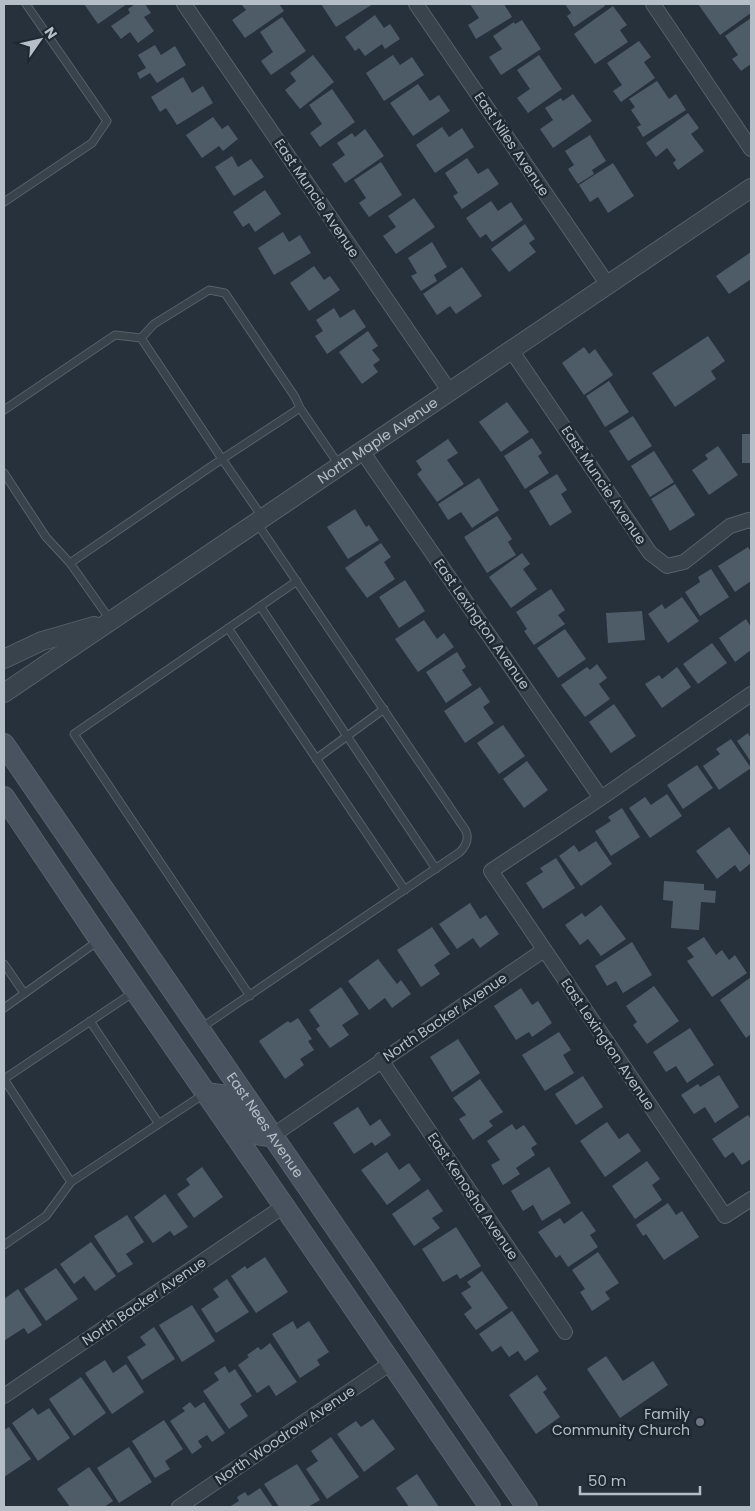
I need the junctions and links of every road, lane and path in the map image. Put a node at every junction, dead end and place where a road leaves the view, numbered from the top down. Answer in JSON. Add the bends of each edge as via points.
{"nodes":[{"id":1,"x":26,"y":4,"type":"edge"},
{"id":2,"x":184,"y":4,"type":"edge"},
{"id":3,"x":416,"y":4,"type":"edge"},
{"id":4,"x":653,"y":4,"type":"edge"},
{"id":5,"x":751,"y":149,"type":"edge"},
{"id":6,"x":751,"y":188,"type":"edge"},
{"id":7,"x":4,"y":202,"type":"edge"},
{"id":8,"x":608,"y":285,"type":"junction"},
{"id":9,"x":140,"y":338,"type":"junction"},
{"id":10,"x":511,"y":350,"type":"junction"},
{"id":11,"x":450,"y":392,"type":"junction"},
{"id":12,"x":300,"y":408,"type":"junction"},
{"id":13,"x":4,"y":410,"type":"edge"},
{"id":14,"x":362,"y":451,"type":"junction"},
{"id":15,"x":222,"y":458,"type":"junction"},
{"id":16,"x":340,"y":466,"type":"junction"},
{"id":17,"x":4,"y":473,"type":"edge"},
{"id":18,"x":260,"y":520,"type":"junction"},
{"id":19,"x":750,"y":521,"type":"edge"},
{"id":20,"x":70,"y":563,"type":"junction"},
{"id":21,"x":297,"y":581,"type":"junction"},
{"id":22,"x":260,"y":606,"type":"junction"},
{"id":23,"x":111,"y":621,"type":"junction"},
{"id":24,"x":228,"y":628,"type":"junction"},
{"id":25,"x":4,"y":659,"type":"edge"},
{"id":26,"x":4,"y":694,"type":"edge"},
{"id":27,"x":751,"y":694,"type":"edge"},
{"id":28,"x":384,"y":709,"type":"junction"},
{"id":29,"x":347,"y":737,"type":"junction"},
{"id":30,"x":4,"y":744,"type":"edge"},
{"id":31,"x":316,"y":759,"type":"junction"},
{"id":32,"x":4,"y":797,"type":"edge"},
{"id":33,"x":601,"y":798,"type":"junction"},
{"id":34,"x":436,"y":869,"type":"junction"},
{"id":35,"x":404,"y":890,"type":"junction"},
{"id":36,"x":100,"y":940,"type":"junction"},
{"id":37,"x":544,"y":950,"type":"junction"},
{"id":38,"x":4,"y":964,"type":"edge"},
{"id":39,"x":136,"y":990,"type":"junction"},
{"id":40,"x":24,"y":993,"type":"junction"},
{"id":41,"x":250,"y":996,"type":"junction"},
{"id":42,"x":4,"y":1008,"type":"edge"},
{"id":43,"x":90,"y":1021,"type":"junction"},
{"id":44,"x":200,"y":1030,"type":"junction"},
{"id":45,"x":381,"y":1060,"type":"junction"},
{"id":46,"x":206,"y":1092,"type":"junction"},
{"id":47,"x":159,"y":1124,"type":"junction"},
{"id":48,"x":272,"y":1136,"type":"junction"},
{"id":49,"x":71,"y":1182,"type":"junction"},
{"id":50,"x":751,"y":1199,"type":"edge"},
{"id":51,"x":284,"y":1206,"type":"junction"},
{"id":52,"x":4,"y":1245,"type":"edge"},
{"id":53,"x":565,"y":1332,"type":"dead end"},
{"id":54,"x":391,"y":1363,"type":"junction"},
{"id":55,"x":4,"y":1396,"type":"edge"},
{"id":56,"x":179,"y":1507,"type":"edge"},
{"id":57,"x":490,"y":1507,"type":"edge"},
{"id":58,"x":527,"y":1507,"type":"edge"}],
"edges":[{"from":1,"to":7,"type":"lane","via":[[106,121],[92,144]]},
{"from":2,"to":11,"type":"street","name":"East Muncie Avenue"},
{"from":3,"to":8,"type":"street","name":"East Niles Avenue"},
{"from":4,"to":5,"type":"street"},
{"from":6,"to":8,"type":"street","name":"North Maple Avenue"},
{"from":8,"to":10,"type":"street","name":"North Maple Avenue"},
{"from":9,"to":12,"type":"lane","via":[[154,324],[209,290],[225,293]]},
{"from":9,"to":13,"type":"lane","via":[[115,335]]},
{"from":9,"to":15,"type":"lane"},
{"from":10,"to":11,"type":"street","name":"North Maple Avenue"},
{"from":10,"to":19,"type":"street","name":"East Muncie Avenue","via":[[650,553],[666,566],[684,562],[730,526]]},
{"from":11,"to":14,"type":"street","name":"North Maple Avenue"},
{"from":12,"to":15,"type":"lane"},
{"from":12,"to":16,"type":"lane"},
{"from":14,"to":16,"type":"street","name":"North Maple Avenue"},
{"from":14,"to":33,"type":"street","name":"East Lexington Avenue"},
{"from":15,"to":18,"type":"lane"},
{"from":15,"to":20,"type":"lane"},
{"from":16,"to":18,"type":"street","name":"North Maple Avenue"},
{"from":17,"to":20,"type":"lane","via":[[46,537]]},
{"from":18,"to":21,"type":"lane"},
{"from":18,"to":23,"type":"street","name":"North Maple Avenue"},
{"from":20,"to":23,"type":"lane"},
{"from":21,"to":22,"type":"lane"},
{"from":21,"to":28,"type":"lane"},
{"from":22,"to":24,"type":"lane"},
{"from":22,"to":29,"type":"lane"},
{"from":23,"to":25,"type":"street","via":[[42,641]]},
{"from":23,"to":26,"type":"street","name":"North Maple Avenue"},
{"from":24,"to":31,"type":"lane"},
{"from":24,"to":41,"type":"lane","via":[[74,734]]},
{"from":27,"to":33,"type":"street"},
{"from":28,"to":29,"type":"lane"},
{"from":28,"to":34,"type":"lane","via":[[468,835],[463,849]]},
{"from":29,"to":31,"type":"lane"},
{"from":29,"to":34,"type":"lane"},
{"from":30,"to":44,"type":"main road","name":"East Nees Avenue"},
{"from":31,"to":35,"type":"lane"},
{"from":32,"to":36,"type":"main road","name":"East Nees Avenue"},
{"from":33,"to":37,"type":"street","name":"East Lexington Avenue","via":[[491,871]]},
{"from":34,"to":35,"type":"lane"},
{"from":35,"to":41,"type":"lane"},
{"from":36,"to":39,"type":"main road","name":"East Nees Avenue"},
{"from":36,"to":40,"type":"lane"},
{"from":37,"to":45,"type":"street","name":"North Backer Avenue"},
{"from":37,"to":50,"type":"street","name":"East Lexington Avenue","via":[[725,1216]]},
{"from":38,"to":40,"type":"lane"},
{"from":39,"to":43,"type":"lane"},
{"from":39,"to":46,"type":"main road","name":"East Nees Avenue"},
{"from":40,"to":42,"type":"lane"},
{"from":41,"to":44,"type":"lane"},
{"from":43,"to":47,"type":"lane"},
{"from":43,"to":49,"type":"lane","via":[[4,1079]]},
{"from":44,"to":48,"type":"main road","name":"East Nees Avenue"},
{"from":45,"to":48,"type":"street","name":"North Backer Avenue"},
{"from":45,"to":53,"type":"street","name":"East Kenosha Avenue"},
{"from":46,"to":47,"type":"lane"},
{"from":46,"to":48,"type":"main road","via":[[227,1096],[255,1133]]},
{"from":46,"to":51,"type":"main road","name":"East Nees Avenue"},
{"from":47,"to":49,"type":"lane"},
{"from":48,"to":58,"type":"main road","name":"East Nees Avenue"},
{"from":49,"to":52,"type":"lane","via":[[46,1216]]},
{"from":51,"to":54,"type":"main road","name":"East Nees Avenue"},
{"from":51,"to":55,"type":"street","name":"North Backer Avenue"},
{"from":54,"to":56,"type":"street","name":"North Woodrow Avenue"},
{"from":54,"to":57,"type":"main road","name":"East Nees Avenue"}]}
